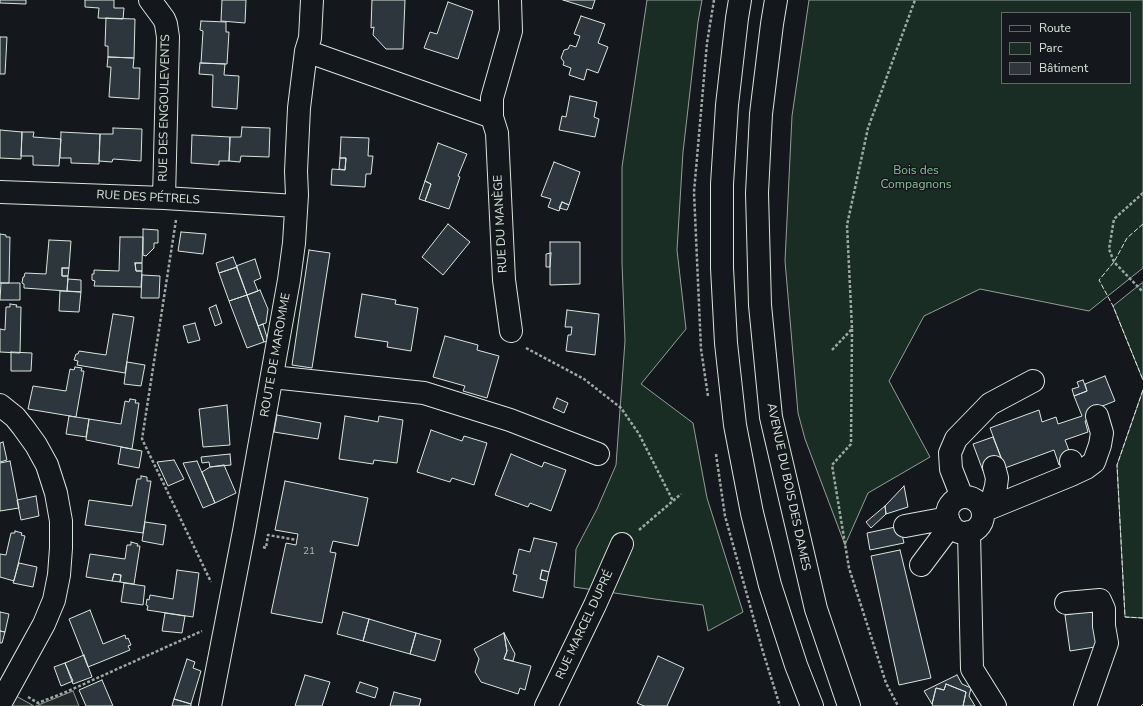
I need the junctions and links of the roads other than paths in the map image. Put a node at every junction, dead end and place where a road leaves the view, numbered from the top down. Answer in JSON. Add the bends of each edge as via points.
{"nodes":[{"id":1,"x":150,"y":0,"type":"edge"},
{"id":2,"x":312,"y":0,"type":"edge"},
{"id":3,"x":510,"y":0,"type":"edge"},
{"id":4,"x":740,"y":0,"type":"edge"},
{"id":5,"x":776,"y":0,"type":"edge"},
{"id":6,"x":306,"y":51,"type":"junction"},
{"id":7,"x":492,"y":117,"type":"junction"},
{"id":8,"x":0,"y":192,"type":"edge"},
{"id":9,"x":171,"y":198,"type":"junction"},
{"id":10,"x":296,"y":206,"type":"junction"},
{"id":11,"x":511,"y":330,"type":"road end"},
{"id":12,"x":272,"y":377,"type":"junction"},
{"id":13,"x":1033,"y":381,"type":"dead end"},
{"id":14,"x":0,"y":405,"type":"edge"},
{"id":15,"x":1097,"y":416,"type":"dead end"},
{"id":16,"x":598,"y":454,"type":"dead end"},
{"id":17,"x":994,"y":467,"type":"dead end"},
{"id":18,"x":962,"y":497,"type":"junction"},
{"id":19,"x":983,"y":511,"type":"junction"},
{"id":20,"x":956,"y":525,"type":"junction"},
{"id":21,"x":905,"y":526,"type":"dead end"},
{"id":22,"x":622,"y":544,"type":"road end"},
{"id":23,"x":921,"y":565,"type":"dead end"},
{"id":24,"x":1066,"y":603,"type":"dead end"},
{"id":25,"x":5,"y":695,"type":"edge"},
{"id":26,"x":210,"y":706,"type":"edge"},
{"id":27,"x":546,"y":706,"type":"edge"},
{"id":28,"x":812,"y":706,"type":"edge"},
{"id":29,"x":849,"y":706,"type":"edge"},
{"id":30,"x":995,"y":706,"type":"edge"},
{"id":31,"x":1085,"y":706,"type":"edge"}],
"edges":[{"from":1,"to":9,"type":"main road","name":"RUE DES ENGOULEVENTS","via":[[164,19],[168,37]]},
{"from":2,"to":6,"type":"main road","name":"ROUTE DE MAROMME","via":[[310,38]]},
{"from":3,"to":7,"type":"main road","name":"RUE DU MANÈGE","via":[[511,31],[492,98]]},
{"from":4,"to":28,"type":"main road","via":[[727,105],[722,184],[722,268],[726,343],[735,424],[754,520],[770,584]]},
{"from":5,"to":29,"type":"main road","name":"AVENUE DU BOIS DES DAMES","via":[[761,114],[757,193],[760,305],[771,417],[816,609]]},
{"from":6,"to":7,"type":"main road"},
{"from":6,"to":10,"type":"main road","name":"ROUTE DE MAROMME","via":[[299,108]]},
{"from":7,"to":11,"type":"main road","name":"RUE DU MANÈGE","via":[[497,133],[504,280]]},
{"from":8,"to":9,"type":"main road","name":"RUE DES PÉTRELS"},
{"from":9,"to":10,"type":"main road","name":"RUE DES PÉTRELS"},
{"from":10,"to":12,"type":"main road","name":"ROUTE DE MAROMME","via":[[289,280]]},
{"from":12,"to":16,"type":"main road","via":[[424,393],[510,420]]},
{"from":12,"to":26,"type":"main road","name":"ROUTE DE MAROMME"},
{"from":13,"to":18,"type":"main road","via":[[990,404],[956,439],[950,453],[950,468]]},
{"from":14,"to":25,"type":"main road","via":[[23,427],[47,465],[56,492],[61,521],[59,575],[54,600],[44,624]]},
{"from":15,"to":19,"type":"main road","via":[[1102,433],[1094,462],[1086,468],[1071,468]]},
{"from":17,"to":19,"type":"main road","via":[[996,486],[992,501]]},
{"from":18,"to":19,"type":"main road","via":[[973,498]]},
{"from":18,"to":20,"type":"main road","via":[[957,499],[948,512]]},
{"from":19,"to":20,"type":"main road","via":[[979,527]]},
{"from":20,"to":21,"type":"main road"},
{"from":20,"to":23,"type":"main road","via":[[926,556]]},
{"from":20,"to":30,"type":"main road","via":[[972,669]]},
{"from":22,"to":27,"type":"main road","name":"RUE MARCEL DUPRÉ"},
{"from":24,"to":31,"type":"main road","via":[[1100,600],[1104,609],[1107,643]]}]}
